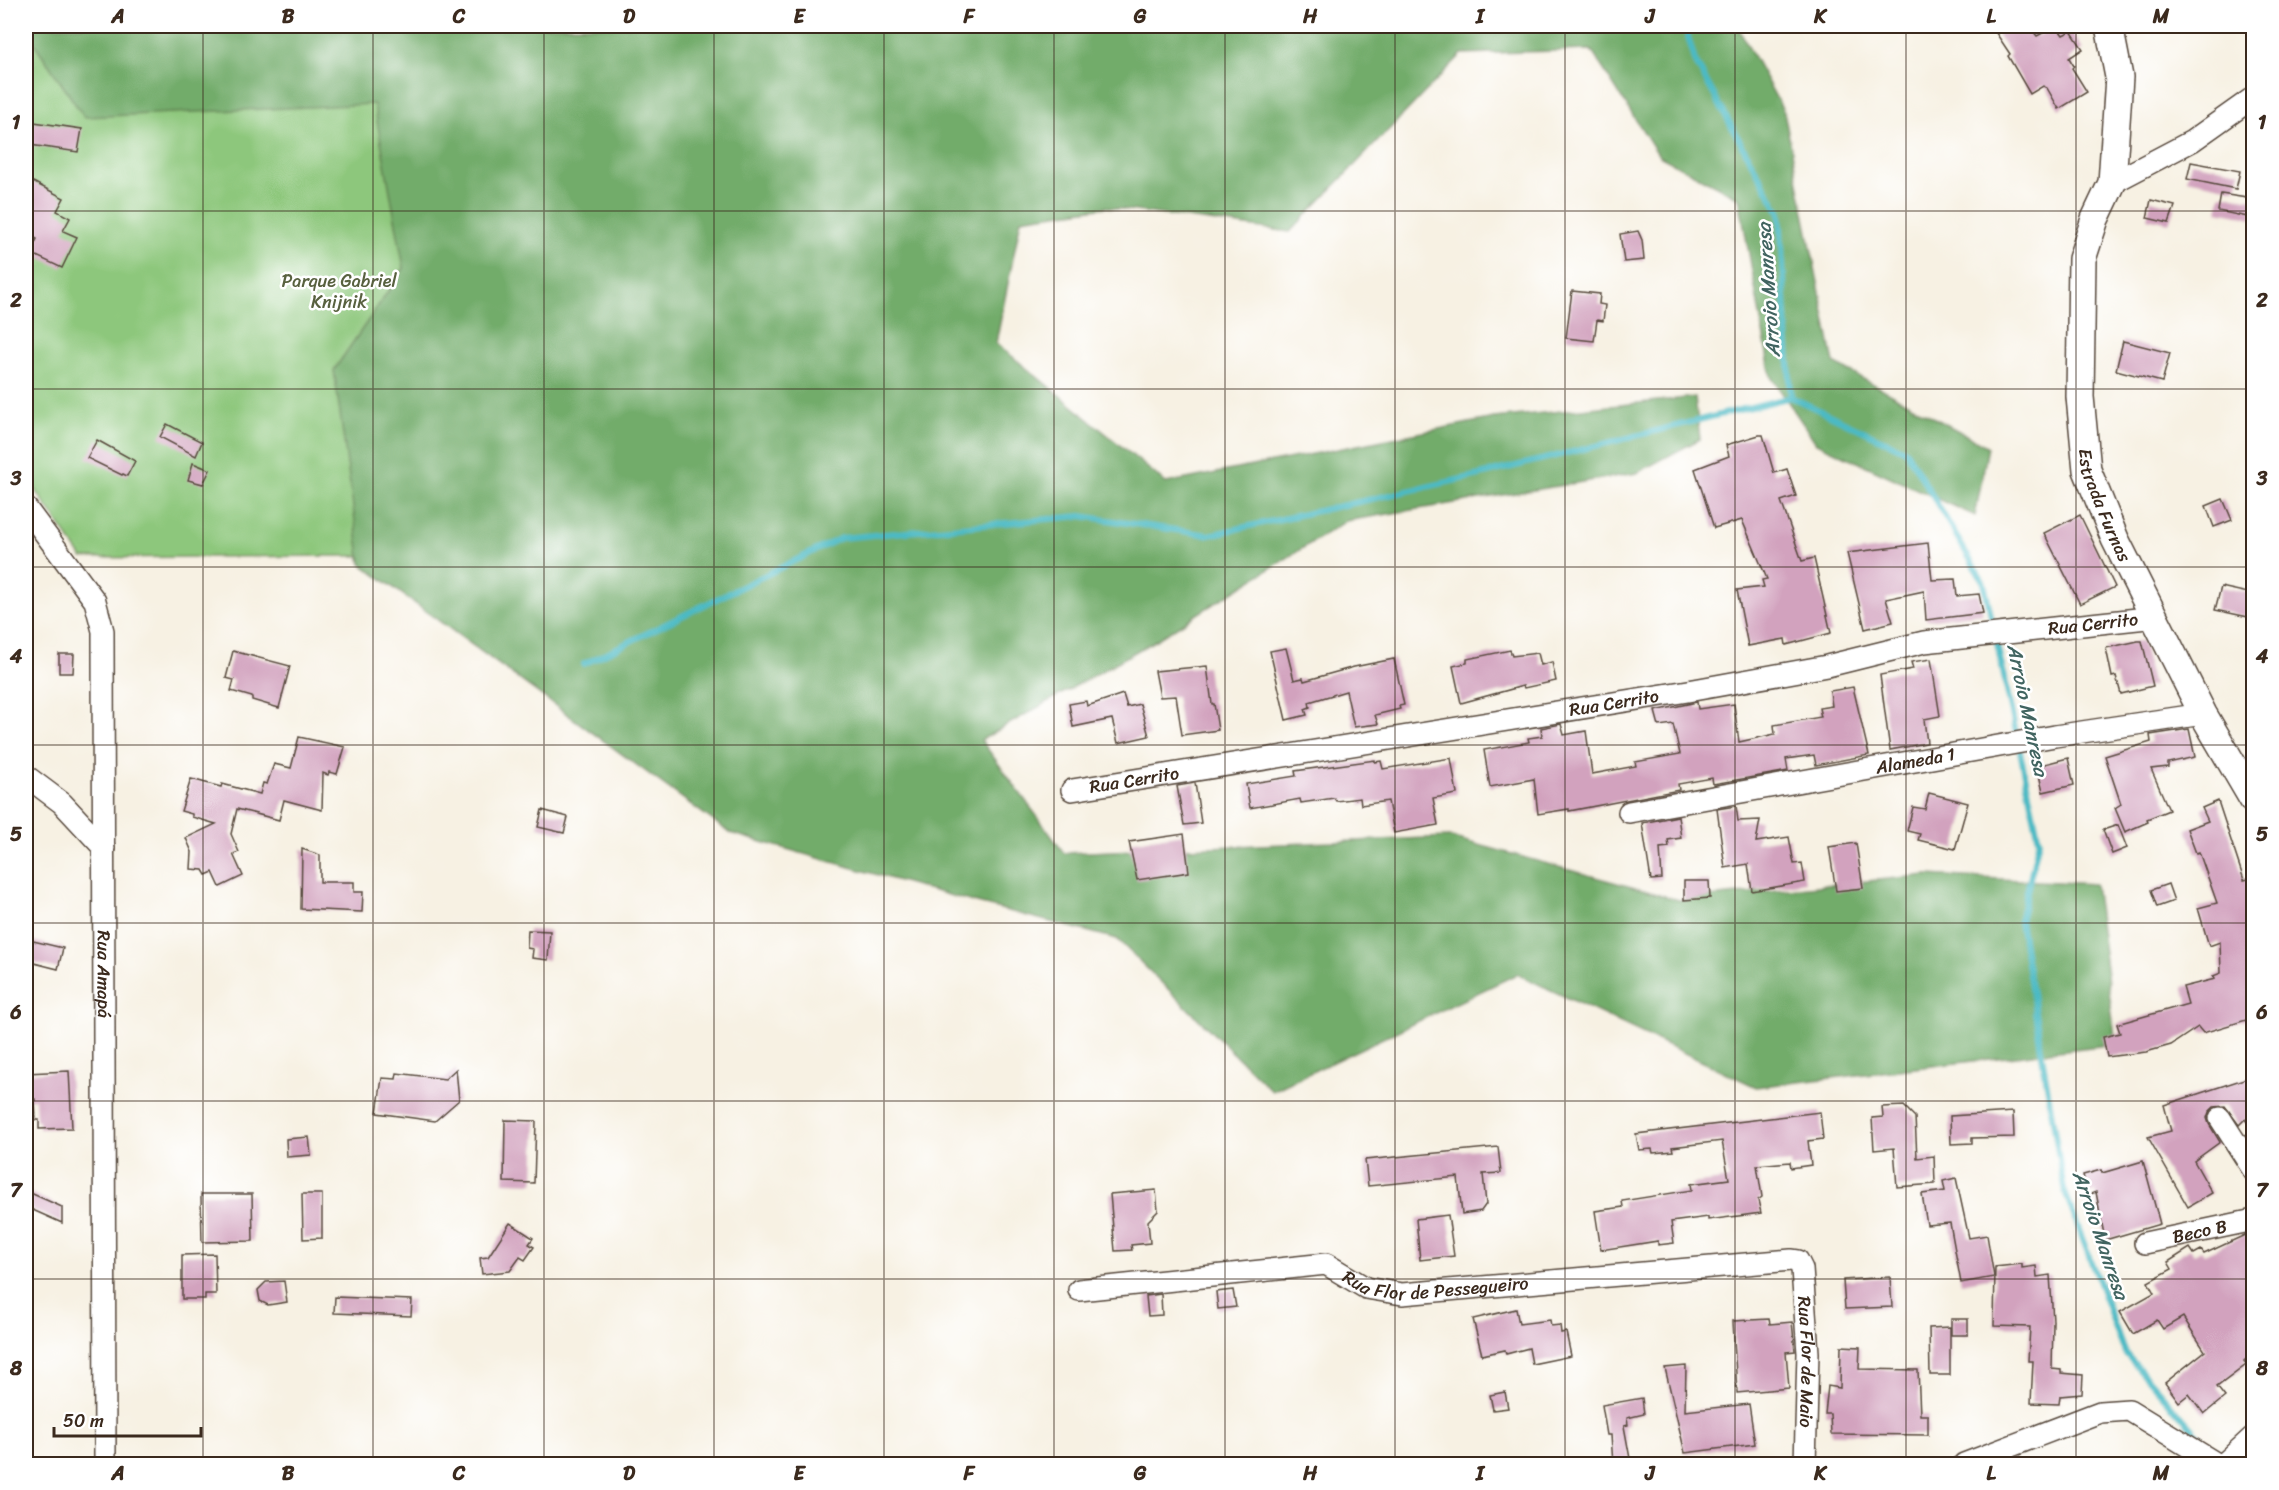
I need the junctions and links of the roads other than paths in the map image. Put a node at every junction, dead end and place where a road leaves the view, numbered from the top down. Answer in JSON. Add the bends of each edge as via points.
{"nodes":[{"id":1,"x":2109,"y":26,"type":"edge"},
{"id":2,"x":2253,"y":97,"type":"edge"},
{"id":3,"x":2112,"y":183,"type":"junction"},
{"id":4,"x":26,"y":508,"type":"edge"},
{"id":5,"x":2156,"y":617,"type":"junction"},
{"id":6,"x":2203,"y":714,"type":"junction"},
{"id":7,"x":26,"y":776,"type":"edge"},
{"id":8,"x":1072,"y":790,"type":"dead end"},
{"id":9,"x":2253,"y":801,"type":"edge"},
{"id":10,"x":1629,"y":812,"type":"dead end"},
{"id":11,"x":104,"y":848,"type":"junction"},
{"id":12,"x":2220,"y":1118,"type":"dead end"},
{"id":13,"x":2253,"y":1171,"type":"edge"},
{"id":14,"x":2253,"y":1220,"type":"edge"},
{"id":15,"x":2145,"y":1243,"type":"dead end"},
{"id":16,"x":1798,"y":1261,"type":"joint"},
{"id":17,"x":1079,"y":1290,"type":"dead end"},
{"id":18,"x":2253,"y":1440,"type":"edge"},
{"id":19,"x":105,"y":1464,"type":"edge"},
{"id":20,"x":1804,"y":1464,"type":"edge"},
{"id":21,"x":1964,"y":1464,"type":"edge"},
{"id":22,"x":2217,"y":1464,"type":"edge"},
{"id":23,"x":2228,"y":1464,"type":"edge"}],
"edges":[{"from":1,"to":3,"type":"street","via":[[2120,76]]},
{"from":2,"to":3,"type":"street","via":[[2192,141]]},
{"from":3,"to":5,"type":"street","name":"Estrada Furnas","via":[[2082,259],[2080,397],[2087,470],[2115,539]]},
{"from":4,"to":11,"type":"street","name":"Rua Amapá","via":[[95,601],[103,631]]},
{"from":5,"to":6,"type":"street","name":"Estrada Furnas"},
{"from":5,"to":8,"type":"street","name":"Rua Cerrito","via":[[1924,642],[1827,666],[1688,691]]},
{"from":6,"to":9,"type":"street","name":"Estrada Furnas"},
{"from":6,"to":10,"type":"street","name":"Alameda 1","via":[[2055,736]]},
{"from":7,"to":11,"type":"street","via":[[62,803]]},
{"from":11,"to":19,"type":"street","name":"Rua Amapá"},
{"from":12,"to":13,"type":"street"},
{"from":14,"to":15,"type":"street","name":"Beco B"},
{"from":16,"to":17,"type":"street","name":"Rua Flor de Pessegueiro","via":[[1402,1294],[1366,1288],[1326,1264]]},
{"from":16,"to":20,"type":"street","name":"Rua Flor de Maio","via":[[1802,1269],[1808,1353]]},
{"from":18,"to":23,"type":"street"},
{"from":21,"to":22,"type":"street","via":[[2100,1412],[2129,1410]]}]}
